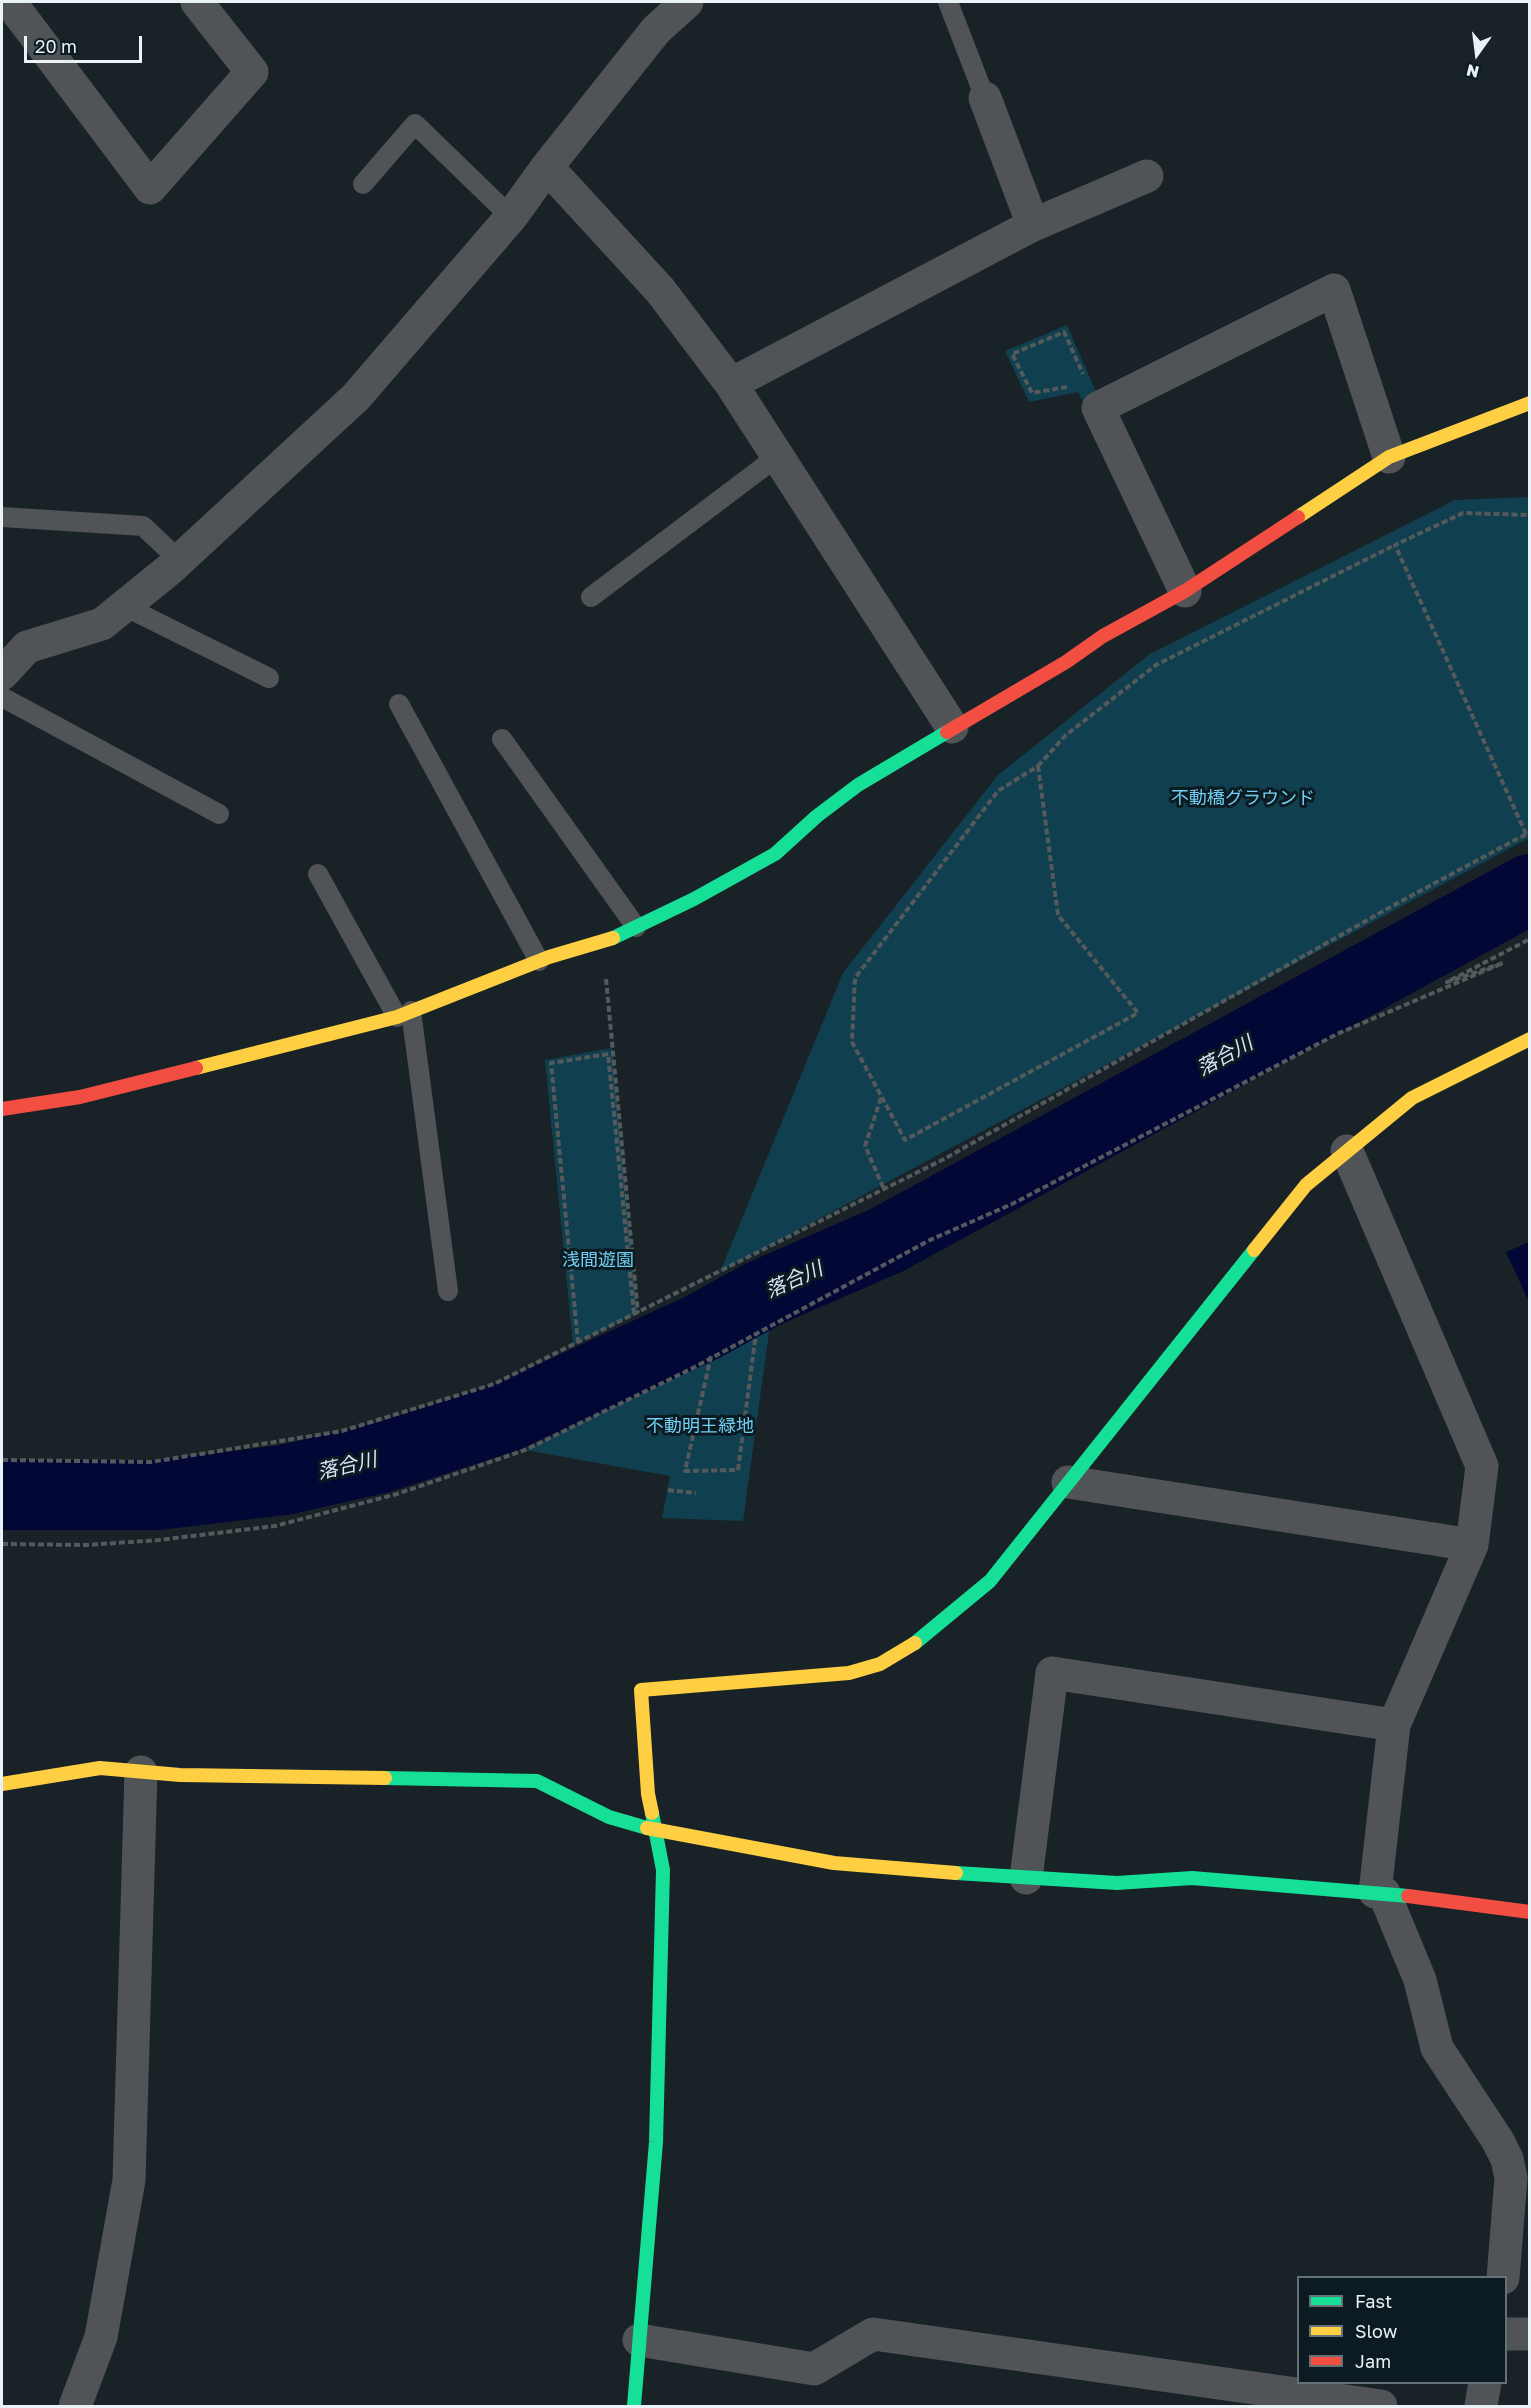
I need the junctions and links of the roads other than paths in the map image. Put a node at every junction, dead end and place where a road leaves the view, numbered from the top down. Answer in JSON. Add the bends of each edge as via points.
{"nodes":[{"id":1,"x":10,"y":2,"type":"edge"},
{"id":2,"x":197,"y":2,"type":"edge"},
{"id":3,"x":687,"y":2,"type":"edge"},
{"id":4,"x":948,"y":2,"type":"edge"},
{"id":5,"x":985,"y":98,"type":"joint"},
{"id":6,"x":547,"y":166,"type":"junction"},
{"id":7,"x":1148,"y":176,"type":"dead end"},
{"id":8,"x":363,"y":184,"type":"dead end"},
{"id":9,"x":511,"y":217,"type":"junction"},
{"id":10,"x":1033,"y":225,"type":"junction"},
{"id":11,"x":731,"y":384,"type":"junction"},
{"id":12,"x":1530,"y":404,"type":"edge"},
{"id":13,"x":778,"y":456,"type":"junction"},
{"id":14,"x":1389,"y":457,"type":"junction"},
{"id":15,"x":2,"y":517,"type":"edge"},
{"id":16,"x":179,"y":560,"type":"junction"},
{"id":17,"x":1185,"y":591,"type":"junction"},
{"id":18,"x":591,"y":597,"type":"dead end"},
{"id":19,"x":124,"y":606,"type":"junction"},
{"id":20,"x":2,"y":674,"type":"edge"},
{"id":21,"x":268,"y":678,"type":"dead end"},
{"id":22,"x":2,"y":697,"type":"edge"},
{"id":23,"x":399,"y":704,"type":"dead end"},
{"id":24,"x":952,"y":727,"type":"junction"},
{"id":25,"x":502,"y":739,"type":"dead end"},
{"id":26,"x":219,"y":814,"type":"dead end"},
{"id":27,"x":318,"y":874,"type":"dead end"},
{"id":28,"x":636,"y":927,"type":"junction"},
{"id":29,"x":539,"y":961,"type":"junction"},
{"id":30,"x":404,"y":1014,"type":"junction"},
{"id":31,"x":1530,"y":1039,"type":"edge"},
{"id":32,"x":2,"y":1109,"type":"edge"},
{"id":33,"x":1347,"y":1151,"type":"junction"},
{"id":34,"x":448,"y":1291,"type":"dead end"},
{"id":35,"x":1068,"y":1482,"type":"junction"},
{"id":36,"x":1472,"y":1545,"type":"junction"},
{"id":37,"x":1394,"y":1725,"type":"junction"},
{"id":38,"x":141,"y":1772,"type":"junction"},
{"id":39,"x":2,"y":1784,"type":"edge"},
{"id":40,"x":656,"y":1831,"type":"junction"},
{"id":41,"x":1026,"y":1878,"type":"junction"},
{"id":42,"x":1380,"y":1892,"type":"junction"},
{"id":43,"x":1530,"y":1911,"type":"edge"},
{"id":44,"x":1503,"y":2276,"type":"edge"},
{"id":45,"x":1507,"y":2334,"type":"edge"},
{"id":46,"x":1530,"y":2334,"type":"edge"},
{"id":47,"x":639,"y":2340,"type":"junction"},
{"id":48,"x":1485,"y":2384,"type":"edge"},
{"id":49,"x":75,"y":2406,"type":"edge"},
{"id":50,"x":634,"y":2406,"type":"edge"},
{"id":51,"x":1380,"y":2406,"type":"edge"},
{"id":52,"x":1481,"y":2406,"type":"edge"}],
"edges":[{"from":1,"to":2,"type":"street","via":[[150,189],[252,72]]},
{"from":3,"to":6,"type":"street","via":[[656,30]]},
{"from":4,"to":5,"type":"lane"},
{"from":5,"to":10,"type":"street"},
{"from":6,"to":9,"type":"street"},
{"from":6,"to":11,"type":"street","via":[[660,290]]},
{"from":7,"to":10,"type":"street"},
{"from":8,"to":9,"type":"lane","via":[[415,124]]},
{"from":9,"to":16,"type":"street","via":[[356,397]]},
{"from":10,"to":11,"type":"street"},
{"from":11,"to":13,"type":"street"},
{"from":12,"to":14,"type":"street"},
{"from":13,"to":18,"type":"lane"},
{"from":13,"to":24,"type":"street"},
{"from":14,"to":17,"type":"street"},
{"from":14,"to":17,"type":"street","via":[[1334,290],[1092,396]]},
{"from":15,"to":16,"type":"lane","via":[[143,526]]},
{"from":16,"to":19,"type":"street"},
{"from":17,"to":24,"type":"street"},
{"from":19,"to":20,"type":"street","via":[[102,624],[27,647]]},
{"from":19,"to":21,"type":"lane"},
{"from":22,"to":26,"type":"lane"},
{"from":23,"to":29,"type":"lane"},
{"from":24,"to":28,"type":"street","via":[[858,785],[775,854]]},
{"from":25,"to":28,"type":"lane"},
{"from":27,"to":30,"type":"lane"},
{"from":28,"to":29,"type":"street","via":[[603,942]]},
{"from":29,"to":30,"type":"street"},
{"from":30,"to":32,"type":"street","via":[[80,1097]]},
{"from":30,"to":34,"type":"lane"},
{"from":31,"to":33,"type":"street","via":[[1412,1098]]},
{"from":33,"to":35,"type":"street","via":[[1306,1185]]},
{"from":33,"to":36,"type":"street","via":[[1482,1466]]},
{"from":35,"to":36,"type":"street"},
{"from":35,"to":40,"type":"street","via":[[990,1581],[913,1645],[880,1664],[849,1673],[641,1690],[648,1794]]},
{"from":36,"to":37,"type":"street"},
{"from":37,"to":41,"type":"street","via":[[1052,1673]]},
{"from":37,"to":42,"type":"street"},
{"from":38,"to":39,"type":"street","via":[[100,1768]]},
{"from":38,"to":40,"type":"street","via":[[537,1781],[609,1817]]},
{"from":38,"to":49,"type":"street","via":[[129,2180],[101,2337]]},
{"from":40,"to":41,"type":"street","via":[[834,1863]]},
{"from":40,"to":47,"type":"street","via":[[663,1870],[656,2142]]},
{"from":41,"to":42,"type":"street","via":[[1117,1883],[1192,1878]]},
{"from":42,"to":43,"type":"street"},
{"from":42,"to":44,"type":"street","via":[[1420,1980],[1437,2048],[1507,2159],[1511,2178]]},
{"from":45,"to":46,"type":"street"},
{"from":47,"to":50,"type":"street"},
{"from":47,"to":51,"type":"street","via":[[814,2369],[873,2334]]},
{"from":48,"to":52,"type":"street"}]}
